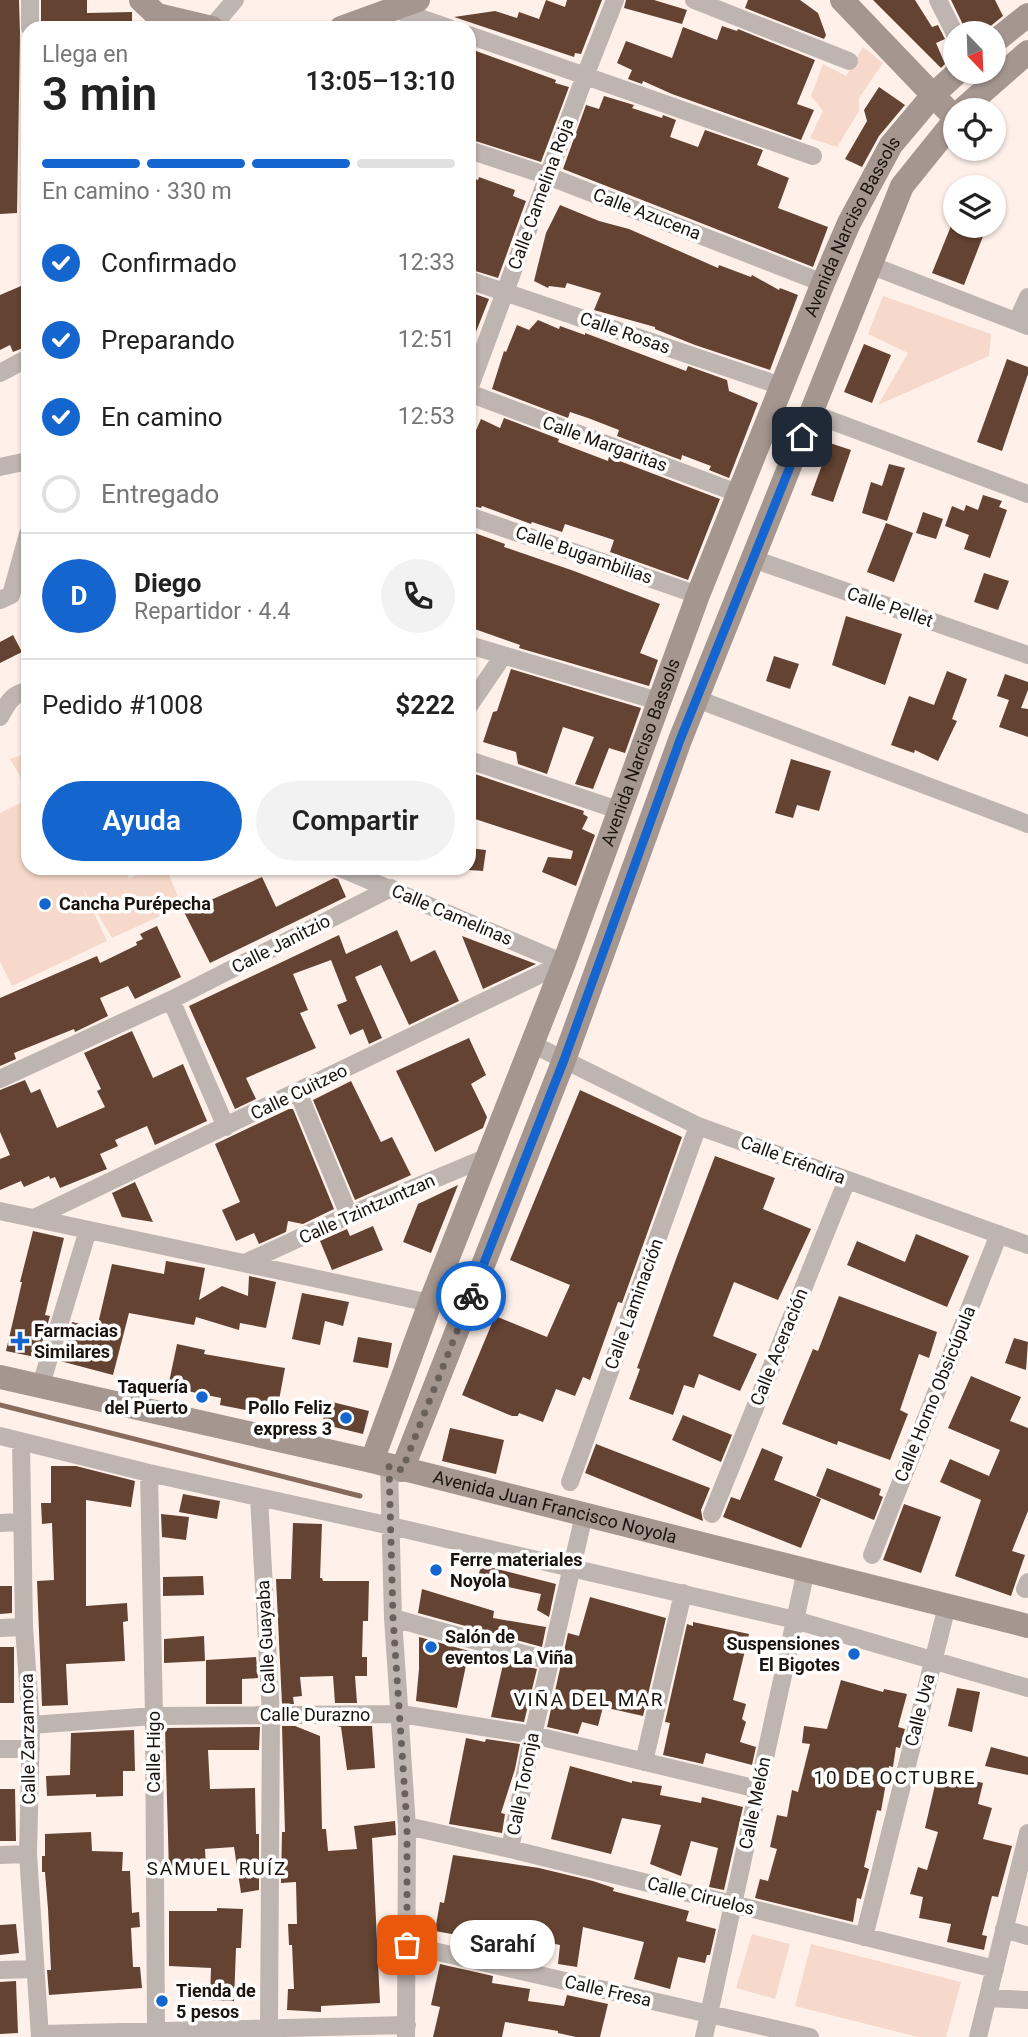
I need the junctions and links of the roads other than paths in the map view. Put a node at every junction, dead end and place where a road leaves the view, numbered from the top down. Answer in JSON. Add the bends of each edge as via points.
{"nodes":[{"id":1,"x":30,"y":0,"type":"edge"},
{"id":2,"x":235,"y":0,"type":"edge"},
{"id":3,"x":418,"y":0,"type":"edge"},
{"id":4,"x":615,"y":0,"type":"edge"},
{"id":5,"x":694,"y":0,"type":"edge"},
{"id":6,"x":842,"y":0,"type":"edge"},
{"id":7,"x":938,"y":0,"type":"edge"},
{"id":8,"x":394,"y":9,"type":"junction"},
{"id":9,"x":1028,"y":15,"type":"edge"},
{"id":10,"x":30,"y":21,"type":"edge"},
{"id":11,"x":217,"y":21,"type":"edge"},
{"id":12,"x":361,"y":21,"type":"edge"},
{"id":13,"x":429,"y":21,"type":"edge"},
{"id":14,"x":948,"y":21,"type":"edge"},
{"id":15,"x":1006,"y":32,"type":"edge"},
{"id":16,"x":476,"y":37,"type":"edge"},
{"id":17,"x":1028,"y":52,"type":"edge"},
{"id":18,"x":849,"y":61,"type":"dead end"},
{"id":19,"x":585,"y":76,"type":"junction"},
{"id":20,"x":945,"y":84,"type":"edge"},
{"id":21,"x":934,"y":94,"type":"junction"},
{"id":22,"x":976,"y":98,"type":"edge"},
{"id":23,"x":943,"y":104,"type":"edge"},
{"id":24,"x":943,"y":135,"type":"edge"},
{"id":25,"x":476,"y":152,"type":"edge"},
{"id":26,"x":813,"y":156,"type":"dead end"},
{"id":27,"x":548,"y":176,"type":"junction"},
{"id":28,"x":870,"y":265,"type":"junction"},
{"id":29,"x":476,"y":283,"type":"edge"},
{"id":30,"x":823,"y":283,"type":"junction"},
{"id":31,"x":505,"y":293,"type":"junction"},
{"id":32,"x":1028,"y":297,"type":"edge"},
{"id":33,"x":1022,"y":324,"type":"edge"},
{"id":34,"x":21,"y":362,"type":"edge"},
{"id":35,"x":476,"y":372,"type":"edge"},
{"id":36,"x":0,"y":373,"type":"edge"},
{"id":37,"x":781,"y":386,"type":"junction"},
{"id":38,"x":476,"y":394,"type":"edge"},
{"id":39,"x":811,"y":413,"type":"junction"},
{"id":40,"x":21,"y":462,"type":"edge"},
{"id":41,"x":0,"y":467,"type":"edge"},
{"id":42,"x":740,"y":494,"type":"junction"},
{"id":43,"x":1028,"y":494,"type":"edge"},
{"id":44,"x":476,"y":518,"type":"edge"},
{"id":45,"x":21,"y":559,"type":"edge"},
{"id":46,"x":753,"y":559,"type":"junction"},
{"id":47,"x":698,"y":595,"type":"junction"},
{"id":48,"x":0,"y":600,"type":"edge"},
{"id":49,"x":476,"y":647,"type":"edge"},
{"id":50,"x":1028,"y":655,"type":"edge"},
{"id":51,"x":503,"y":656,"type":"junction"},
{"id":52,"x":21,"y":693,"type":"edge"},
{"id":53,"x":476,"y":696,"type":"edge"},
{"id":54,"x":696,"y":699,"type":"junction"},
{"id":55,"x":658,"y":701,"type":"junction"},
{"id":56,"x":0,"y":717,"type":"edge"},
{"id":57,"x":476,"y":763,"type":"edge"},
{"id":58,"x":621,"y":811,"type":"junction"},
{"id":59,"x":1028,"y":824,"type":"edge"},
{"id":60,"x":358,"y":875,"type":"edge"},
{"id":61,"x":391,"y":888,"type":"junction"},
{"id":62,"x":564,"y":963,"type":"junction"},
{"id":63,"x":171,"y":1000,"type":"junction"},
{"id":64,"x":532,"y":1044,"type":"junction"},
{"id":65,"x":564,"y":1060,"type":"junction"},
{"id":66,"x":0,"y":1079,"type":"edge"},
{"id":67,"x":298,"y":1092,"type":"junction"},
{"id":68,"x":698,"y":1126,"type":"junction"},
{"id":69,"x":226,"y":1128,"type":"junction"},
{"id":70,"x":490,"y":1156,"type":"junction"},
{"id":71,"x":847,"y":1180,"type":"junction"},
{"id":72,"x":0,"y":1211,"type":"edge"},
{"id":73,"x":349,"y":1215,"type":"junction"},
{"id":74,"x":34,"y":1218,"type":"junction"},
{"id":75,"x":88,"y":1230,"type":"junction"},
{"id":76,"x":999,"y":1234,"type":"junction"},
{"id":77,"x":1028,"y":1245,"type":"edge"},
{"id":78,"x":245,"y":1263,"type":"junction"},
{"id":79,"x":430,"y":1303,"type":"junction"},
{"id":80,"x":0,"y":1377,"type":"edge"},
{"id":81,"x":40,"y":1388,"type":"junction"},
{"id":82,"x":0,"y":1436,"type":"edge"},
{"id":83,"x":21,"y":1441,"type":"junction"},
{"id":84,"x":388,"y":1466,"type":"junction"},
{"id":85,"x":149,"y":1474,"type":"junction"},
{"id":86,"x":570,"y":1482,"type":"dead end"},
{"id":87,"x":258,"y":1497,"type":"junction"},
{"id":88,"x":712,"y":1514,"type":"dead end"},
{"id":89,"x":584,"y":1515,"type":"junction"},
{"id":90,"x":22,"y":1522,"type":"junction"},
{"id":91,"x":0,"y":1523,"type":"edge"},
{"id":92,"x":391,"y":1526,"type":"junction"},
{"id":93,"x":872,"y":1555,"type":"dead end"},
{"id":94,"x":572,"y":1568,"type":"junction"},
{"id":95,"x":806,"y":1570,"type":"junction"},
{"id":96,"x":683,"y":1593,"type":"junction"},
{"id":97,"x":947,"y":1606,"type":"junction"},
{"id":98,"x":393,"y":1618,"type":"junction"},
{"id":99,"x":795,"y":1620,"type":"junction"},
{"id":100,"x":1028,"y":1626,"type":"edge"},
{"id":101,"x":24,"y":1627,"type":"junction"},
{"id":102,"x":0,"y":1628,"type":"edge"},
{"id":103,"x":933,"y":1660,"type":"junction"},
{"id":104,"x":550,"y":1661,"type":"junction"},
{"id":105,"x":1028,"y":1688,"type":"edge"},
{"id":106,"x":401,"y":1714,"type":"junction"},
{"id":107,"x":271,"y":1715,"type":"junction"},
{"id":108,"x":154,"y":1716,"type":"junction"},
{"id":109,"x":32,"y":1725,"type":"junction"},
{"id":110,"x":533,"y":1735,"type":"junction"},
{"id":111,"x":0,"y":1749,"type":"edge"},
{"id":112,"x":31,"y":1749,"type":"junction"},
{"id":113,"x":645,"y":1762,"type":"junction"},
{"id":114,"x":758,"y":1789,"type":"junction"},
{"id":115,"x":407,"y":1826,"type":"junction"},
{"id":116,"x":1028,"y":1833,"type":"edge"},
{"id":117,"x":510,"y":1849,"type":"junction"},
{"id":118,"x":28,"y":1854,"type":"junction"},
{"id":119,"x":0,"y":1855,"type":"edge"},
{"id":120,"x":733,"y":1904,"type":"junction"},
{"id":121,"x":1004,"y":1929,"type":"junction"},
{"id":122,"x":1028,"y":1936,"type":"edge"},
{"id":123,"x":864,"y":1937,"type":"junction"},
{"id":124,"x":407,"y":1945,"type":"junction"},
{"id":125,"x":0,"y":1969,"type":"edge"},
{"id":126,"x":35,"y":1969,"type":"junction"},
{"id":127,"x":995,"y":1969,"type":"junction"},
{"id":128,"x":988,"y":1998,"type":"junction"},
{"id":129,"x":1028,"y":2000,"type":"edge"},
{"id":130,"x":709,"y":2015,"type":"junction"},
{"id":131,"x":269,"y":2028,"type":"junction"},
{"id":132,"x":156,"y":2031,"type":"junction"},
{"id":133,"x":406,"y":2031,"type":"edge"},
{"id":134,"x":41,"y":2035,"type":"edge"},
{"id":135,"x":704,"y":2037,"type":"edge"},
{"id":136,"x":810,"y":2037,"type":"edge"},
{"id":137,"x":978,"y":2037,"type":"edge"}],
"edges":[{"from":1,"to":10,"type":"street"},
{"from":2,"to":11,"type":"street"},
{"from":3,"to":8,"type":"street"},
{"from":4,"to":19,"type":"street","name":"Calle Camelina Roja"},
{"from":5,"to":18,"type":"street"},
{"from":6,"to":21,"type":"street"},
{"from":7,"to":14,"type":"street"},
{"from":8,"to":12,"type":"street"},
{"from":8,"to":13,"type":"street"},
{"from":9,"to":15,"type":"street"},
{"from":16,"to":19,"type":"street"},
{"from":17,"to":22,"type":"street"},
{"from":19,"to":26,"type":"street"},
{"from":19,"to":27,"type":"street","name":"Calle Camelina Roja"},
{"from":20,"to":21,"type":"street","name":"Avenida Narciso Bassols"},
{"from":21,"to":23,"type":"street"},
{"from":21,"to":30,"type":"street","name":"Avenida Narciso Bassols","via":[[891,145]]},
{"from":24,"to":28,"type":"street","name":"Avenida Narciso Bassols","via":[[902,186]]},
{"from":25,"to":27,"type":"street","name":"Calle Azucena"},
{"from":27,"to":30,"type":"street","name":"Calle Azucena"},
{"from":27,"to":31,"type":"street","name":"Calle Camelina Roja"},
{"from":28,"to":33,"type":"street"},
{"from":28,"to":39,"type":"street","name":"Avenida Narciso Bassols"},
{"from":29,"to":31,"type":"street","name":"Calle Rosas"},
{"from":30,"to":37,"type":"street","name":"Avenida Narciso Bassols"},
{"from":31,"to":35,"type":"street","name":"Calle Camelina Roja"},
{"from":31,"to":37,"type":"street","name":"Calle Rosas"},
{"from":32,"to":33,"type":"street"},
{"from":34,"to":36,"type":"street"},
{"from":37,"to":42,"type":"street","name":"Avenida Narciso Bassols"},
{"from":38,"to":42,"type":"street","name":"Calle Margaritas"},
{"from":39,"to":43,"type":"street"},
{"from":39,"to":46,"type":"street","name":"Avenida Narciso Bassols"},
{"from":40,"to":41,"type":"street"},
{"from":42,"to":47,"type":"street","name":"Avenida Narciso Bassols"},
{"from":44,"to":47,"type":"street","name":"Calle Bugambilias"},
{"from":45,"to":48,"type":"street","via":[[11,595]]},
{"from":46,"to":50,"type":"street","name":"Calle Pellet"},
{"from":46,"to":54,"type":"street","name":"Avenida Narciso Bassols"},
{"from":47,"to":55,"type":"street","name":"Avenida Narciso Bassols"},
{"from":49,"to":51,"type":"street"},
{"from":51,"to":53,"type":"street"},
{"from":51,"to":55,"type":"street"},
{"from":52,"to":56,"type":"street","via":[[11,698]]},
{"from":54,"to":59,"type":"street"},
{"from":54,"to":65,"type":"street","name":"Avenida Narciso Bassols"},
{"from":55,"to":58,"type":"street","name":"Avenida Narciso Bassols"},
{"from":57,"to":58,"type":"street"},
{"from":58,"to":62,"type":"street","name":"Avenida Narciso Bassols"},
{"from":60,"to":61,"type":"street","name":"Calle Camelinas"},
{"from":61,"to":62,"type":"street","name":"Calle Camelinas"},
{"from":61,"to":63,"type":"street","name":"Calle Janitzio"},
{"from":62,"to":64,"type":"street","name":"Avenida Narciso Bassols"},
{"from":62,"to":67,"type":"street","name":"Calle Cuitzeo"},
{"from":63,"to":66,"type":"street","name":"Calle Janitzio"},
{"from":63,"to":69,"type":"street"},
{"from":64,"to":65,"type":"street","name":"Calle Eréndira"},
{"from":64,"to":70,"type":"street","name":"Avenida Narciso Bassols"},
{"from":65,"to":68,"type":"street","name":"Calle Eréndira"},
{"from":65,"to":84,"type":"street","name":"Avenida Narciso Bassols"},
{"from":67,"to":69,"type":"street","name":"Calle Cuitzeo"},
{"from":67,"to":73,"type":"street"},
{"from":68,"to":71,"type":"street","name":"Calle Eréndira"},
{"from":68,"to":86,"type":"street","name":"Calle Laminación"},
{"from":69,"to":74,"type":"street","name":"Calle Cuitzeo"},
{"from":70,"to":73,"type":"street","name":"Calle Tzintzuntzan"},
{"from":70,"to":79,"type":"street","name":"Avenida Narciso Bassols"},
{"from":71,"to":76,"type":"street","name":"Calle Eréndira"},
{"from":71,"to":88,"type":"street","name":"Calle Aceración"},
{"from":72,"to":74,"type":"street"},
{"from":73,"to":78,"type":"street","name":"Calle Tzintzuntzan"},
{"from":74,"to":75,"type":"street"},
{"from":75,"to":78,"type":"street"},
{"from":75,"to":81,"type":"street"},
{"from":76,"to":77,"type":"street","name":"Calle Eréndira"},
{"from":76,"to":93,"type":"street","name":"Calle Horno Obsicúpula"},
{"from":78,"to":79,"type":"street"},
{"from":79,"to":84,"type":"street","name":"Avenida Narciso Bassols"},
{"from":80,"to":81,"type":"street","name":"Avenida Juan Francisco Noyola"},
{"from":81,"to":84,"type":"street","name":"Avenida Juan Francisco Noyola"},
{"from":82,"to":83,"type":"street"},
{"from":83,"to":85,"type":"street"},
{"from":83,"to":90,"type":"street","name":"Calle Zarzamora"},
{"from":84,"to":89,"type":"street","name":"Avenida Juan Francisco Noyola"},
{"from":84,"to":92,"type":"street"},
{"from":85,"to":87,"type":"street"},
{"from":85,"to":108,"type":"street","name":"Calle Higo"},
{"from":87,"to":92,"type":"street"},
{"from":87,"to":107,"type":"street","name":"Calle Guayaba"},
{"from":89,"to":94,"type":"street","name":"Calle Toronja"},
{"from":89,"to":95,"type":"street","name":"Avenida Juan Francisco Noyola"},
{"from":90,"to":91,"type":"street"},
{"from":90,"to":101,"type":"street","name":"Calle Zarzamora"},
{"from":92,"to":94,"type":"street"},
{"from":92,"to":98,"type":"street"},
{"from":94,"to":96,"type":"street"},
{"from":94,"to":104,"type":"street","name":"Calle Toronja"},
{"from":95,"to":97,"type":"street","name":"Avenida Juan Francisco Noyola"},
{"from":95,"to":99,"type":"street","name":"Calle Melón"},
{"from":96,"to":99,"type":"street"},
{"from":96,"to":113,"type":"street"},
{"from":97,"to":100,"type":"street","name":"Avenida Juan Francisco Noyola"},
{"from":97,"to":103,"type":"street","name":"Calle Uva"},
{"from":98,"to":104,"type":"street"},
{"from":98,"to":106,"type":"street"},
{"from":99,"to":103,"type":"street"},
{"from":99,"to":114,"type":"street","name":"Calle Melón"},
{"from":101,"to":102,"type":"street"},
{"from":101,"to":109,"type":"street","name":"Calle Zarzamora"},
{"from":103,"to":105,"type":"street"},
{"from":103,"to":123,"type":"street","name":"Calle Uva"},
{"from":104,"to":110,"type":"street","name":"Calle Toronja"},
{"from":106,"to":107,"type":"street","name":"Calle Durazno"},
{"from":106,"to":110,"type":"street","name":"Calle Durazno"},
{"from":106,"to":115,"type":"street"},
{"from":107,"to":108,"type":"street","name":"Calle Durazno"},
{"from":107,"to":131,"type":"street","name":"Calle Guayaba"},
{"from":108,"to":109,"type":"street","name":"Calle Durazno"},
{"from":108,"to":132,"type":"street","name":"Calle Higo"},
{"from":109,"to":112,"type":"street","name":"Calle Zarzamora"},
{"from":110,"to":113,"type":"street","name":"Calle Durazno"},
{"from":110,"to":117,"type":"street","name":"Calle Toronja"},
{"from":111,"to":112,"type":"street"},
{"from":112,"to":118,"type":"street","name":"Calle Zarzamora"},
{"from":113,"to":114,"type":"street","name":"Calle Durazno"},
{"from":114,"to":120,"type":"street","name":"Calle Melón"},
{"from":115,"to":117,"type":"street","name":"Calle Ciruelos"},
{"from":115,"to":124,"type":"street"},
{"from":116,"to":121,"type":"street"},
{"from":117,"to":120,"type":"street","name":"Calle Ciruelos"},
{"from":118,"to":119,"type":"street"},
{"from":118,"to":126,"type":"street","name":"Calle Zarzamora"},
{"from":120,"to":123,"type":"street","name":"Calle Ciruelos"},
{"from":120,"to":130,"type":"street","name":"Calle Melón"},
{"from":121,"to":122,"type":"street"},
{"from":121,"to":127,"type":"street"},
{"from":123,"to":127,"type":"street","name":"Calle Ciruelos"},
{"from":124,"to":130,"type":"street","name":"Calle Fresa"},
{"from":124,"to":133,"type":"street"},
{"from":125,"to":126,"type":"street"},
{"from":126,"to":134,"type":"street","name":"Calle Zarzamora"},
{"from":127,"to":128,"type":"street"},
{"from":128,"to":129,"type":"street"},
{"from":128,"to":137,"type":"street"},
{"from":130,"to":135,"type":"street","name":"Calle Melón"},
{"from":130,"to":136,"type":"street","name":"Calle Fresa"},
{"from":131,"to":132,"type":"street"},
{"from":131,"to":133,"type":"street"},
{"from":132,"to":134,"type":"street"}]}
